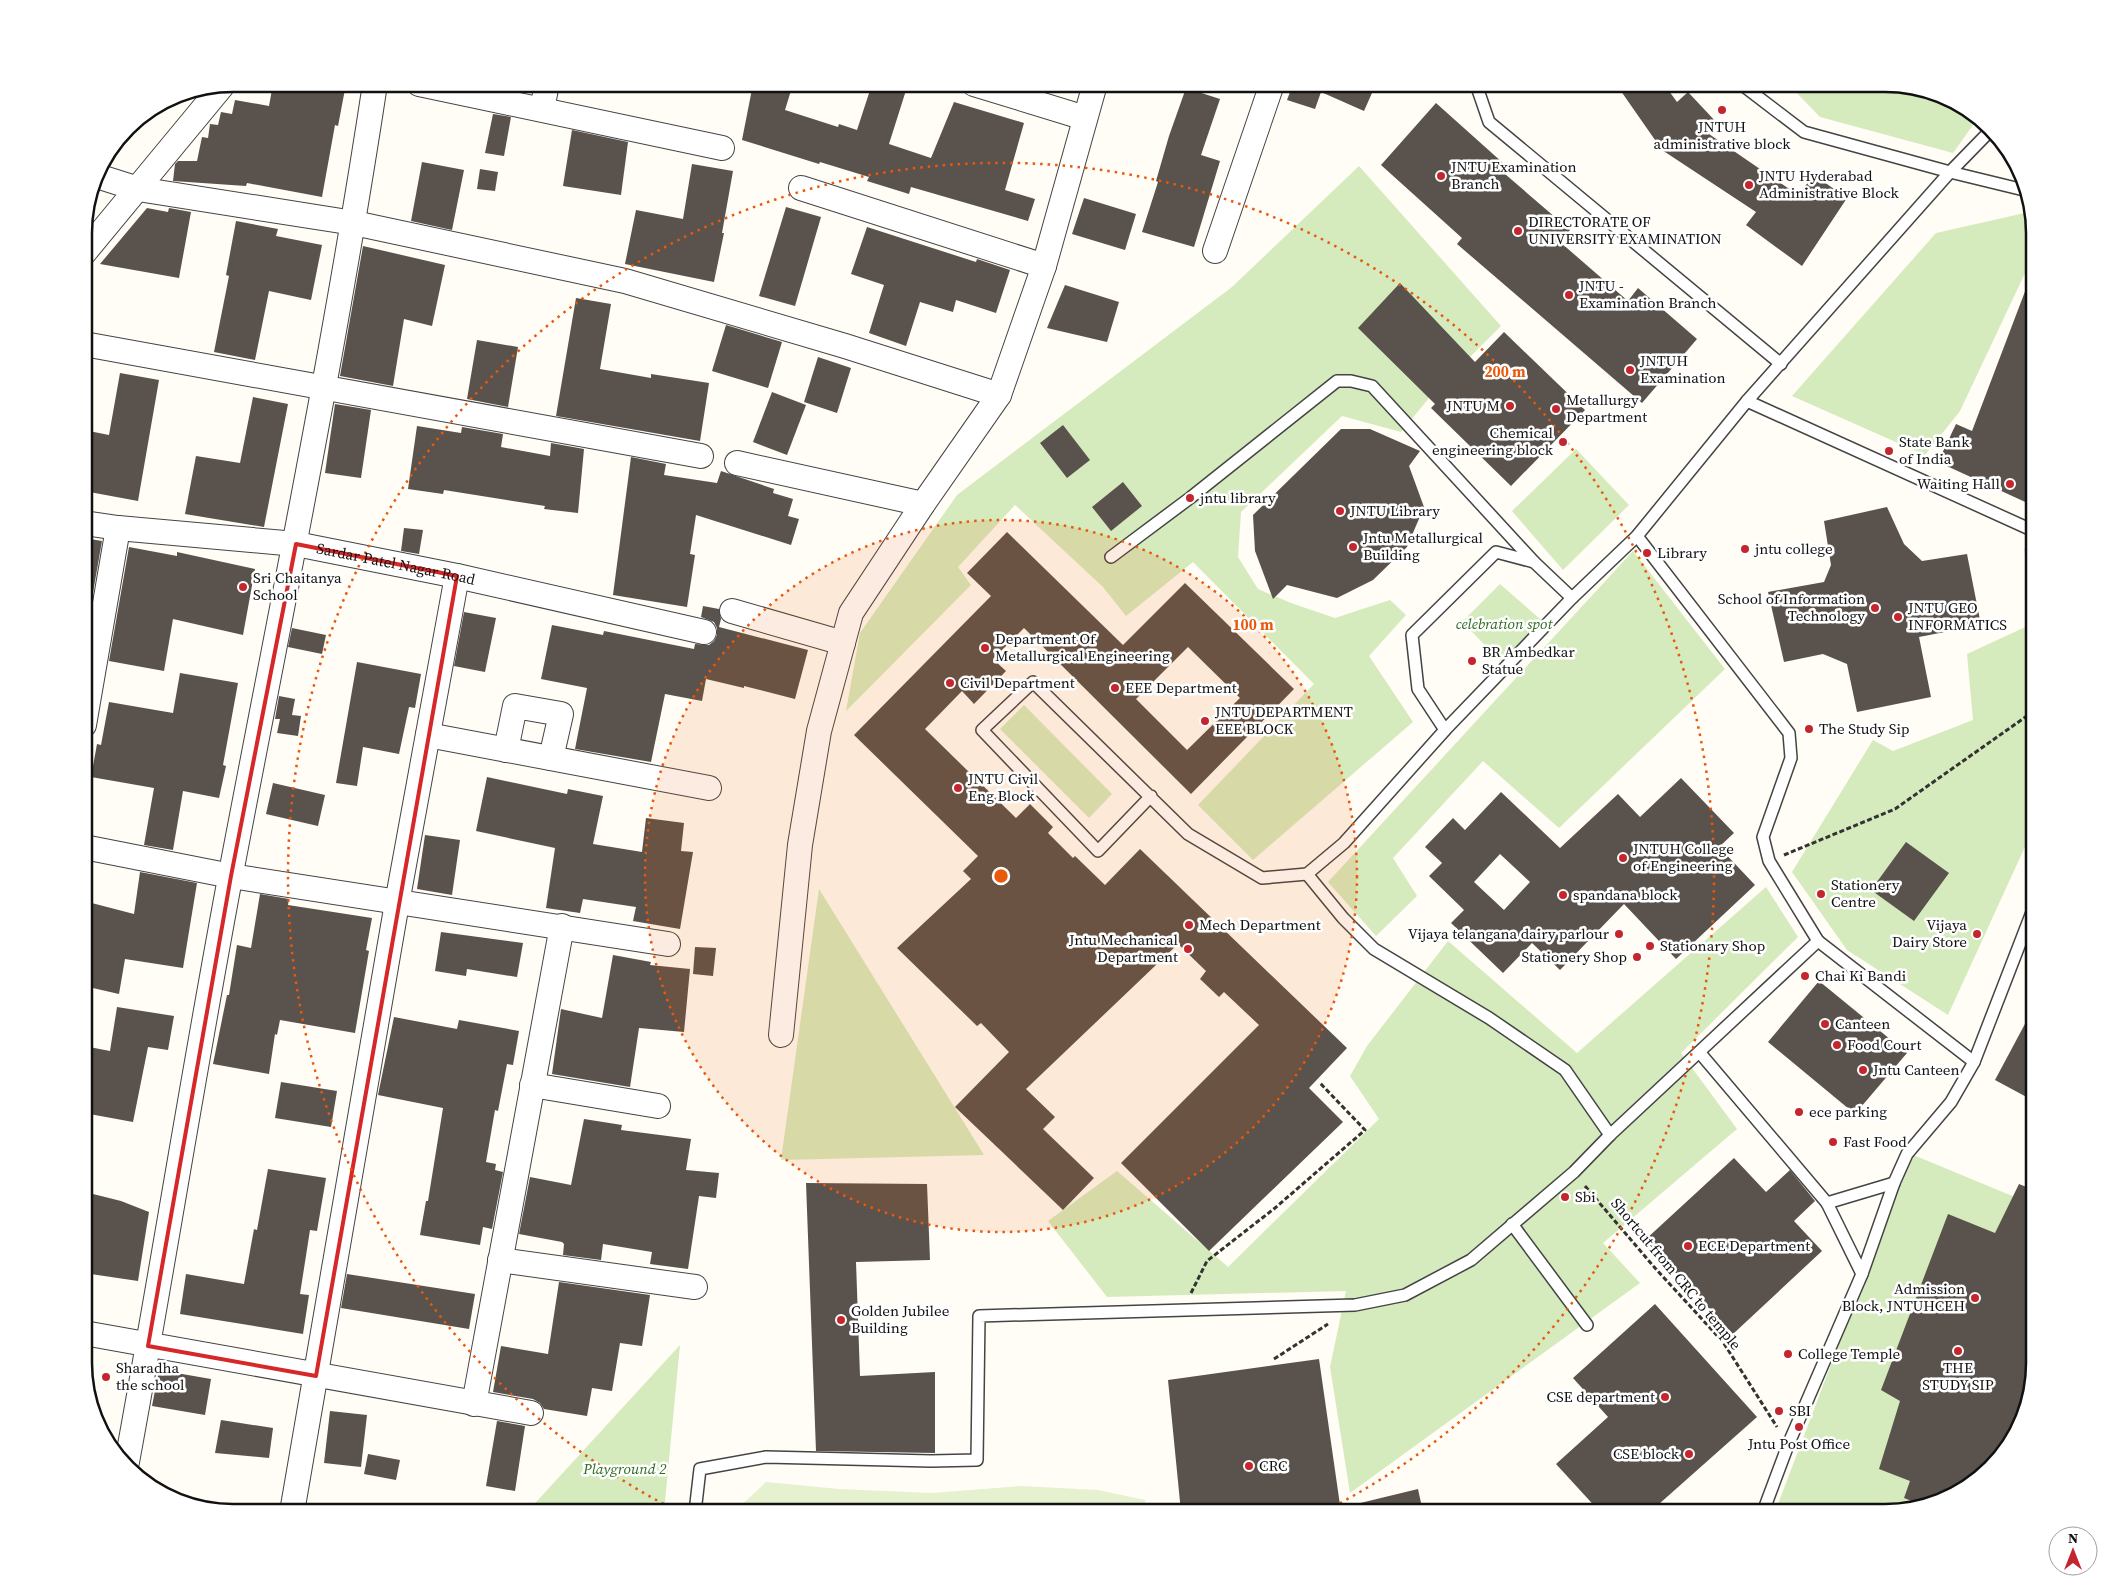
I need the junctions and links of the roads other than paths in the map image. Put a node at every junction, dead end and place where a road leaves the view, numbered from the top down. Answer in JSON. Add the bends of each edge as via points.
{"nodes":[{"id":1,"x":374,"y":92,"type":"edge"},
{"id":2,"x":458,"y":92,"type":"edge"},
{"id":3,"x":545,"y":92,"type":"edge"},
{"id":4,"x":1000,"y":92,"type":"edge"},
{"id":5,"x":1093,"y":92,"type":"edge"},
{"id":6,"x":1269,"y":92,"type":"edge"},
{"id":7,"x":1479,"y":92,"type":"edge"},
{"id":8,"x":1752,"y":92,"type":"edge"},
{"id":9,"x":216,"y":94,"type":"edge"},
{"id":10,"x":542,"y":109,"type":"junction"},
{"id":11,"x":1085,"y":118,"type":"junction"},
{"id":12,"x":1986,"y":136,"type":"edge"},
{"id":13,"x":722,"y":148,"type":"dead end"},
{"id":14,"x":1950,"y":172,"type":"junction"},
{"id":15,"x":104,"y":178,"type":"edge"},
{"id":16,"x":801,"y":188,"type":"dead end"},
{"id":17,"x":138,"y":189,"type":"junction"},
{"id":18,"x":2018,"y":189,"type":"edge"},
{"id":19,"x":354,"y":223,"type":"junction"},
{"id":20,"x":93,"y":242,"type":"edge"},
{"id":21,"x":1215,"y":251,"type":"dead end"},
{"id":22,"x":1044,"y":266,"type":"junction"},
{"id":23,"x":93,"y":346,"type":"edge"},
{"id":24,"x":1781,"y":364,"type":"junction"},
{"id":25,"x":324,"y":388,"type":"junction"},
{"id":26,"x":999,"y":395,"type":"junction"},
{"id":27,"x":1747,"y":401,"type":"junction"},
{"id":28,"x":701,"y":456,"type":"dead end"},
{"id":29,"x":737,"y":463,"type":"dead end"},
{"id":30,"x":922,"y":504,"type":"junction"},
{"id":31,"x":93,"y":524,"type":"edge"},
{"id":32,"x":2026,"y":527,"type":"edge"},
{"id":33,"x":118,"y":528,"type":"junction"},
{"id":34,"x":1637,"y":536,"type":"junction"},
{"id":35,"x":296,"y":544,"type":"junction"},
{"id":36,"x":1111,"y":557,"type":"dead end"},
{"id":37,"x":1534,"y":562,"type":"junction"},
{"id":38,"x":457,"y":576,"type":"junction"},
{"id":39,"x":1572,"y":598,"type":"junction"},
{"id":40,"x":732,"y":611,"type":"dead end"},
{"id":41,"x":704,"y":632,"type":"dead end"},
{"id":42,"x":843,"y":643,"type":"junction"},
{"id":43,"x":93,"y":656,"type":"edge"},
{"id":44,"x":1445,"y":730,"type":"junction"},
{"id":45,"x":428,"y":735,"type":"junction"},
{"id":46,"x":506,"y":750,"type":"junction"},
{"id":47,"x":551,"y":758,"type":"junction"},
{"id":48,"x":709,"y":788,"type":"dead end"},
{"id":49,"x":1152,"y":796,"type":"junction"},
{"id":50,"x":93,"y":849,"type":"edge"},
{"id":51,"x":1307,"y":874,"type":"junction"},
{"id":52,"x":231,"y":876,"type":"junction"},
{"id":53,"x":396,"y":903,"type":"junction"},
{"id":54,"x":562,"y":926,"type":"junction"},
{"id":55,"x":2026,"y":928,"type":"edge"},
{"id":56,"x":1818,"y":941,"type":"junction"},
{"id":57,"x":668,"y":944,"type":"dead end"},
{"id":58,"x":781,"y":1035,"type":"dead end"},
{"id":59,"x":1700,"y":1053,"type":"junction"},
{"id":60,"x":1974,"y":1062,"type":"junction"},
{"id":61,"x":532,"y":1085,"type":"junction"},
{"id":62,"x":658,"y":1106,"type":"dead end"},
{"id":63,"x":1610,"y":1135,"type":"junction"},
{"id":64,"x":1894,"y":1183,"type":"junction"},
{"id":65,"x":1827,"y":1202,"type":"junction"},
{"id":66,"x":1512,"y":1224,"type":"junction"},
{"id":67,"x":500,"y":1260,"type":"junction"},
{"id":68,"x":1862,"y":1274,"type":"junction"},
{"id":69,"x":695,"y":1287,"type":"dead end"},
{"id":70,"x":1587,"y":1325,"type":"dead end"},
{"id":71,"x":93,"y":1335,"type":"edge"},
{"id":72,"x":148,"y":1346,"type":"junction"},
{"id":73,"x":316,"y":1376,"type":"junction"},
{"id":74,"x":474,"y":1404,"type":"junction"},
{"id":75,"x":531,"y":1414,"type":"dead end"},
{"id":76,"x":128,"y":1455,"type":"edge"},
{"id":77,"x":293,"y":1504,"type":"edge"},
{"id":78,"x":696,"y":1504,"type":"edge"},
{"id":79,"x":1766,"y":1504,"type":"edge"}],
"edges":[{"from":1,"to":19,"type":"street"},
{"from":2,"to":10,"type":"street"},
{"from":3,"to":10,"type":"street"},
{"from":4,"to":11,"type":"street"},
{"from":5,"to":11,"type":"street"},
{"from":6,"to":21,"type":"street"},
{"from":7,"to":24,"type":"lane","via":[[1489,122]]},
{"from":8,"to":14,"type":"lane","via":[[1804,132]]},
{"from":9,"to":17,"type":"street"},
{"from":10,"to":13,"type":"street"},
{"from":11,"to":22,"type":"street"},
{"from":12,"to":14,"type":"lane"},
{"from":14,"to":18,"type":"lane"},
{"from":14,"to":24,"type":"lane"},
{"from":15,"to":17,"type":"street"},
{"from":16,"to":22,"type":"street"},
{"from":17,"to":19,"type":"street"},
{"from":17,"to":20,"type":"street"},
{"from":19,"to":25,"type":"street"},
{"from":19,"to":26,"type":"street","via":[[625,281]]},
{"from":22,"to":26,"type":"street"},
{"from":23,"to":25,"type":"street"},
{"from":24,"to":27,"type":"lane"},
{"from":25,"to":28,"type":"street"},
{"from":25,"to":35,"type":"street"},
{"from":26,"to":30,"type":"street"},
{"from":27,"to":32,"type":"lane"},
{"from":27,"to":34,"type":"lane"},
{"from":29,"to":30,"type":"street"},
{"from":30,"to":42,"type":"street","via":[[851,613]]},
{"from":31,"to":33,"type":"street","name":"Sardar Patel Nagar Road"},
{"from":33,"to":35,"type":"street","name":"Sardar Patel Nagar Road"},
{"from":33,"to":43,"type":"street"},
{"from":34,"to":39,"type":"lane"},
{"from":34,"to":56,"type":"lane","via":[[1789,733],[1791,758],[1763,837],[1769,861]]},
{"from":35,"to":38,"type":"street","name":"Sardar Patel Nagar Road"},
{"from":35,"to":52,"type":"street"},
{"from":36,"to":37,"type":"lane","via":[[1337,381],[1351,381],[1372,386]]},
{"from":37,"to":39,"type":"lane"},
{"from":37,"to":44,"type":"lane","via":[[1496,552],[1412,635],[1418,689]]},
{"from":38,"to":41,"type":"street","name":"Sardar Patel Nagar Road"},
{"from":38,"to":45,"type":"street"},
{"from":39,"to":44,"type":"lane"},
{"from":40,"to":42,"type":"street"},
{"from":42,"to":58,"type":"street","via":[[819,731],[800,845]]},
{"from":44,"to":51,"type":"lane","via":[[1344,843]]},
{"from":45,"to":46,"type":"street"},
{"from":45,"to":53,"type":"street"},
{"from":46,"to":47,"type":"street"},
{"from":46,"to":47,"type":"street","via":[[515,706],[561,714]]},
{"from":47,"to":48,"type":"street"},
{"from":49,"to":49,"type":"lane","via":[[1098,851],[982,730],[1033,682]]},
{"from":49,"to":51,"type":"lane","via":[[1188,834],[1262,878]]},
{"from":50,"to":52,"type":"street"},
{"from":51,"to":63,"type":"lane","via":[[1374,949],[1489,1018],[1565,1070]]},
{"from":52,"to":53,"type":"street"},
{"from":52,"to":72,"type":"street"},
{"from":53,"to":54,"type":"street"},
{"from":53,"to":73,"type":"street"},
{"from":54,"to":57,"type":"street"},
{"from":54,"to":61,"type":"street"},
{"from":55,"to":60,"type":"lane"},
{"from":56,"to":59,"type":"lane"},
{"from":56,"to":60,"type":"lane"},
{"from":59,"to":63,"type":"lane"},
{"from":59,"to":65,"type":"lane"},
{"from":60,"to":64,"type":"lane","via":[[1951,1102],[1907,1154]]},
{"from":61,"to":62,"type":"street"},
{"from":61,"to":67,"type":"street"},
{"from":63,"to":66,"type":"lane","via":[[1574,1172]]},
{"from":64,"to":65,"type":"lane"},
{"from":64,"to":68,"type":"lane"},
{"from":65,"to":68,"type":"lane"},
{"from":66,"to":70,"type":"lane"},
{"from":66,"to":78,"type":"lane","via":[[1471,1260],[1405,1295],[1355,1305],[979,1316],[977,1460],[766,1457],[700,1469]]},
{"from":67,"to":69,"type":"street"},
{"from":67,"to":74,"type":"street"},
{"from":68,"to":79,"type":"lane"},
{"from":71,"to":72,"type":"street"},
{"from":72,"to":73,"type":"street"},
{"from":72,"to":76,"type":"street"},
{"from":73,"to":74,"type":"street"},
{"from":73,"to":77,"type":"street"},
{"from":74,"to":75,"type":"street"}]}
